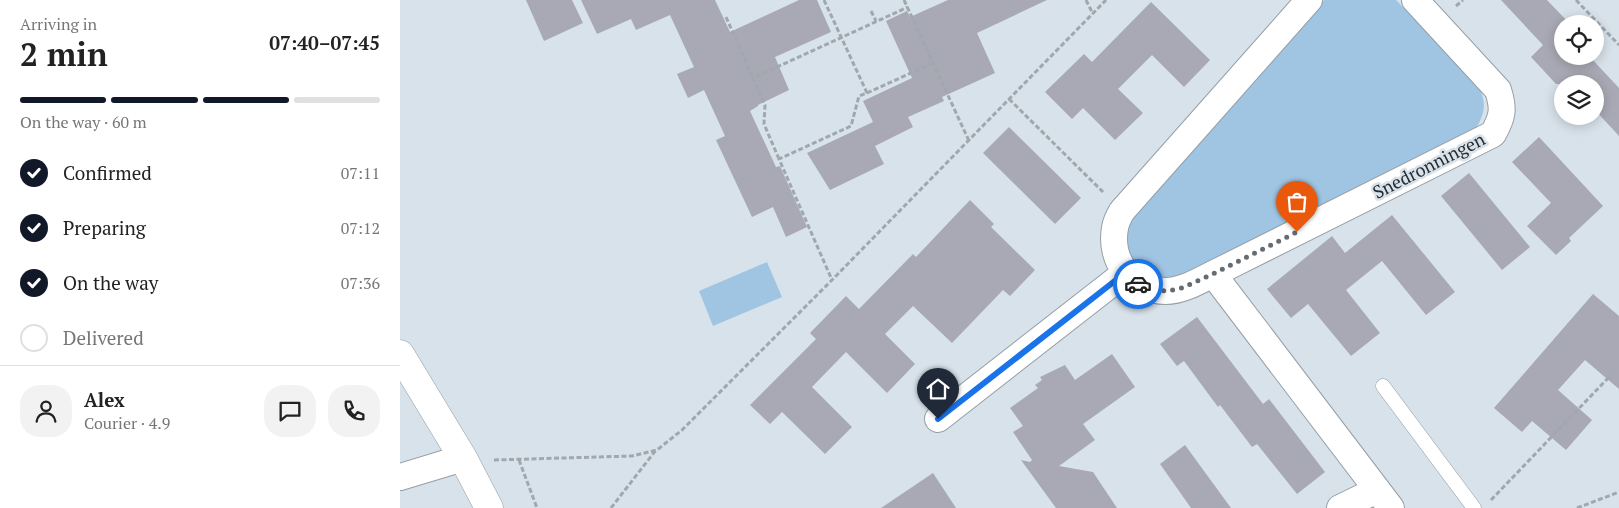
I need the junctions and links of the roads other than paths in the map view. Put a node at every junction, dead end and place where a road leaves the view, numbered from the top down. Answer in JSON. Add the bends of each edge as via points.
{"nodes":[{"id":1,"x":1309,"y":0,"type":"edge"},
{"id":2,"x":1416,"y":0,"type":"edge"},
{"id":3,"x":1125,"y":273,"type":"junction"},
{"id":4,"x":1213,"y":274,"type":"junction"},
{"id":5,"x":400,"y":354,"type":"edge"},
{"id":6,"x":1383,"y":386,"type":"dead end"},
{"id":7,"x":938,"y":419,"type":"dead end"},
{"id":8,"x":463,"y":458,"type":"junction"},
{"id":9,"x":400,"y":477,"type":"edge"},
{"id":10,"x":1384,"y":499,"type":"edge"},
{"id":11,"x":490,"y":508,"type":"edge"},
{"id":12,"x":1340,"y":508,"type":"edge"},
{"id":13,"x":1474,"y":508,"type":"edge"}],
"edges":[{"from":1,"to":3,"type":"street","via":[[1122,210],[1113,242],[1116,259]]},
{"from":2,"to":4,"type":"street","name":"Snedronningen","via":[[1498,90],[1503,105],[1501,120],[1494,134]]},
{"from":3,"to":4,"type":"street","name":"Snedronningen","via":[[1152,290],[1167,291]]},
{"from":3,"to":7,"type":"street"},
{"from":4,"to":10,"type":"street"},
{"from":5,"to":8,"type":"street"},
{"from":6,"to":13,"type":"lane"},
{"from":8,"to":9,"type":"street"},
{"from":8,"to":11,"type":"street"},
{"from":10,"to":12,"type":"street"}]}
